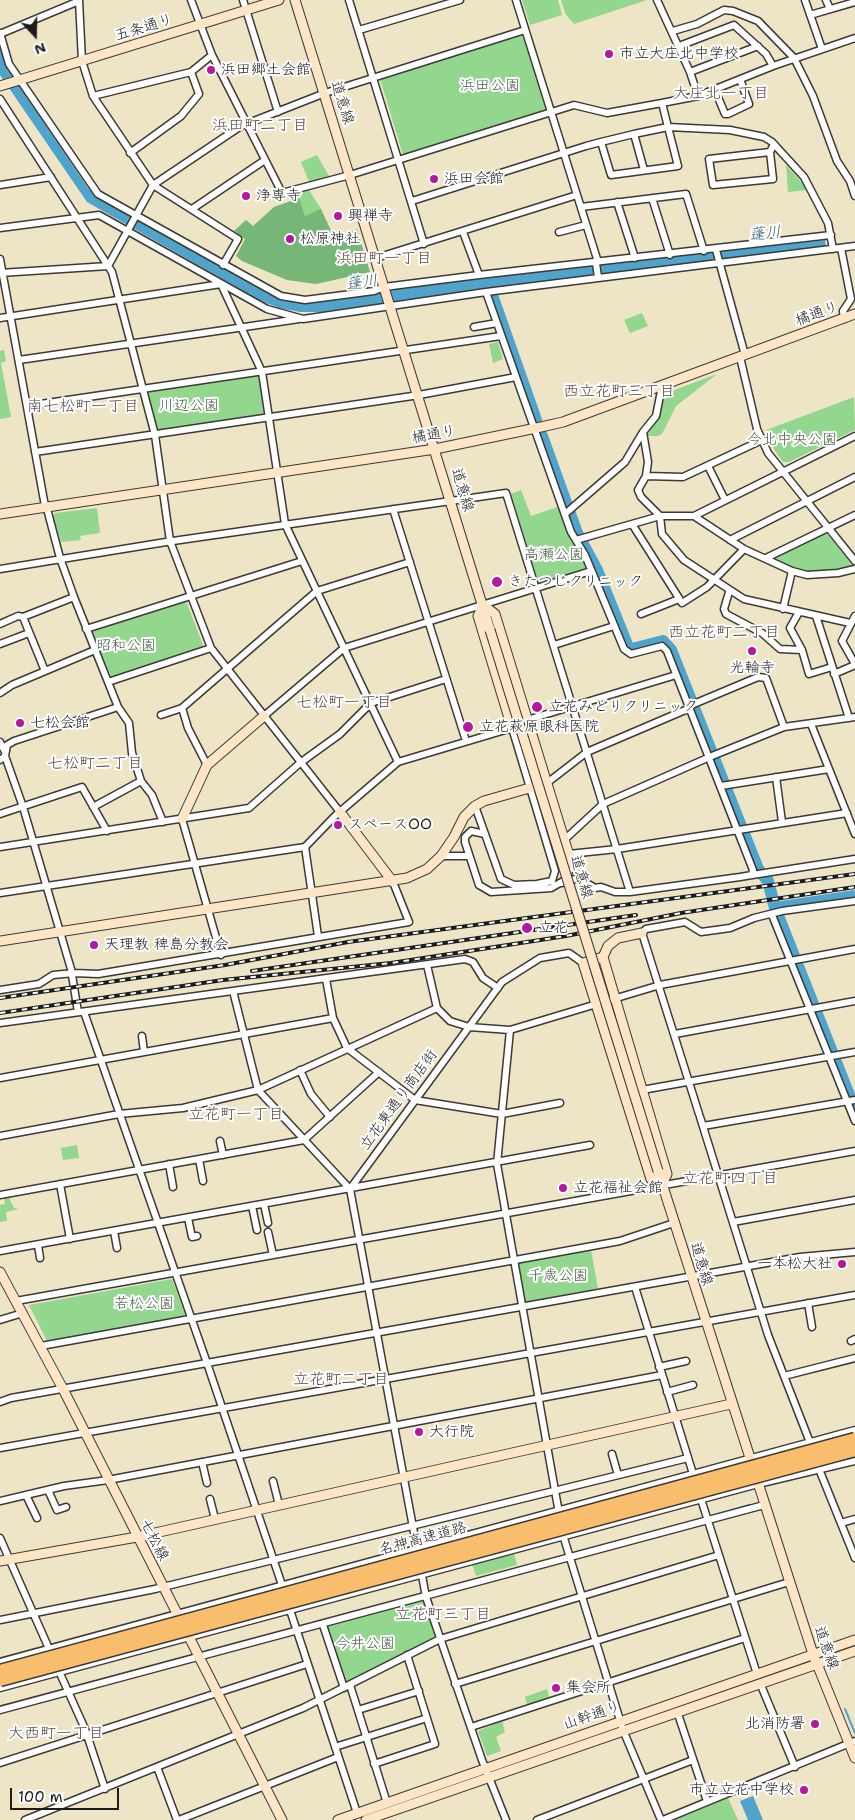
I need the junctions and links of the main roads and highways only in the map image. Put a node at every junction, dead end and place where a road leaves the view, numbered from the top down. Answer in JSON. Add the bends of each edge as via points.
{"nodes":[{"id":1,"x":855,"y":1439,"type":"edge"},
{"id":2,"x":855,"y":1450,"type":"edge"},
{"id":3,"x":0,"y":1670,"type":"edge"},
{"id":4,"x":0,"y":1680,"type":"edge"}],
"edges":[{"from":1,"to":3,"type":"highway","name":"名神高速道路","bridge":true},
{"from":2,"to":4,"type":"highway","name":"名神高速道路","bridge":true}]}
